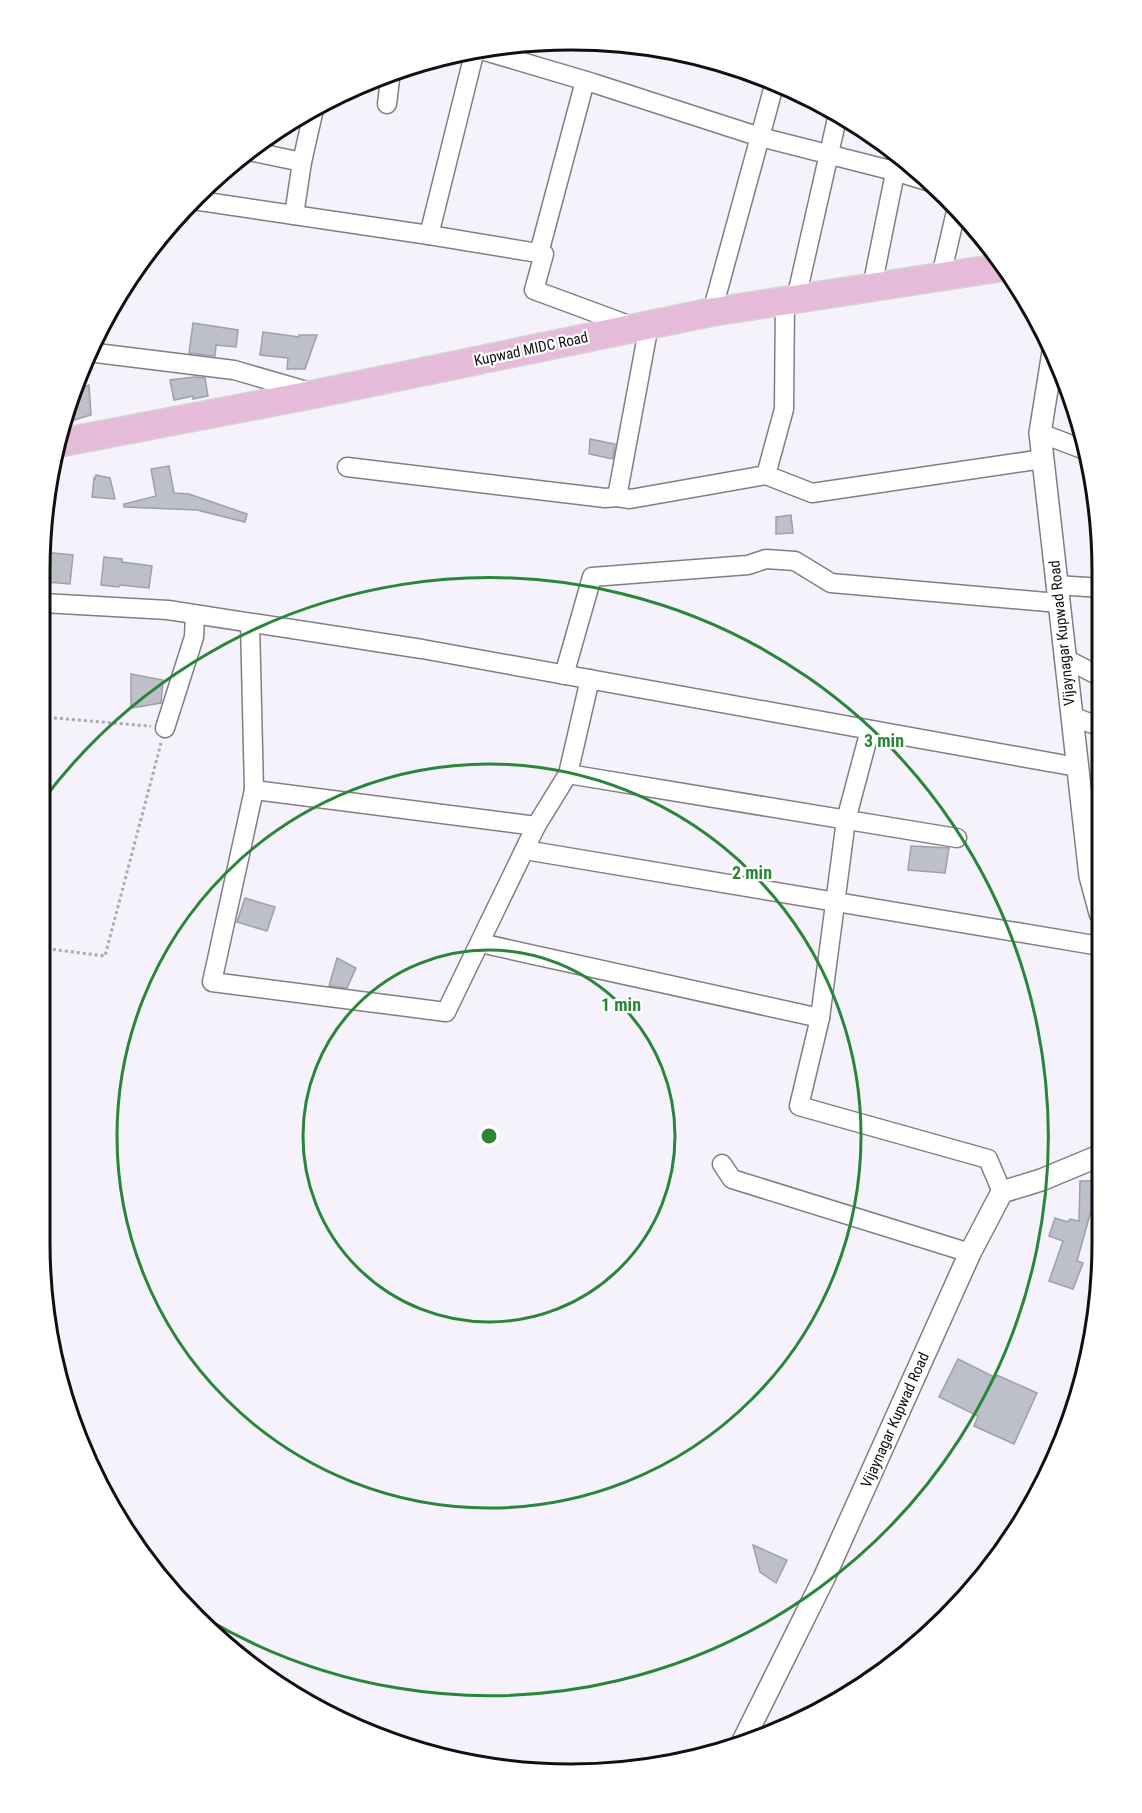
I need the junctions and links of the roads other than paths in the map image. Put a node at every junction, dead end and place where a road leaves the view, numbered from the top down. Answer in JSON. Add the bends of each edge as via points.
{"nodes":[{"id":1,"x":497,"y":55,"type":"edge"},
{"id":2,"x":474,"y":59,"type":"edge"},
{"id":3,"x":585,"y":81,"type":"junction"},
{"id":4,"x":390,"y":82,"type":"edge"},
{"id":5,"x":773,"y":90,"type":"edge"},
{"id":6,"x":387,"y":104,"type":"dead end"},
{"id":7,"x":312,"y":118,"type":"edge"},
{"id":8,"x":836,"y":122,"type":"edge"},
{"id":9,"x":760,"y":137,"type":"junction"},
{"id":10,"x":259,"y":153,"type":"edge"},
{"id":11,"x":829,"y":154,"type":"junction"},
{"id":12,"x":302,"y":162,"type":"junction"},
{"id":13,"x":896,"y":164,"type":"edge"},
{"id":14,"x":894,"y":171,"type":"junction"},
{"id":15,"x":912,"y":176,"type":"edge"},
{"id":16,"x":203,"y":201,"type":"edge"},
{"id":17,"x":294,"y":215,"type":"junction"},
{"id":18,"x":955,"y":218,"type":"edge"},
{"id":19,"x":429,"y":235,"type":"junction"},
{"id":20,"x":539,"y":253,"type":"junction"},
{"id":21,"x":996,"y":268,"type":"edge"},
{"id":22,"x":941,"y":276,"type":"junction"},
{"id":23,"x":872,"y":287,"type":"junction"},
{"id":24,"x":790,"y":300,"type":"junction"},
{"id":25,"x":712,"y":312,"type":"junction"},
{"id":26,"x":642,"y":326,"type":"junction"},
{"id":27,"x":97,"y":353,"type":"edge"},
{"id":28,"x":1052,"y":369,"type":"edge"},
{"id":29,"x":315,"y":394,"type":"junction"},
{"id":30,"x":1040,"y":433,"type":"junction"},
{"id":31,"x":66,"y":442,"type":"edge"},
{"id":32,"x":1077,"y":447,"type":"edge"},
{"id":33,"x":1043,"y":459,"type":"junction"},
{"id":34,"x":347,"y":467,"type":"dead end"},
{"id":35,"x":766,"y":475,"type":"junction"},
{"id":36,"x":617,"y":497,"type":"junction"},
{"id":37,"x":1093,"y":589,"type":"edge"},
{"id":38,"x":1057,"y":594,"type":"junction"},
{"id":39,"x":49,"y":603,"type":"edge"},
{"id":40,"x":195,"y":615,"type":"junction"},
{"id":41,"x":250,"y":623,"type":"junction"},
{"id":42,"x":1064,"y":658,"type":"junction"},
{"id":43,"x":1093,"y":673,"type":"edge"},
{"id":44,"x":564,"y":675,"type":"junction"},
{"id":45,"x":590,"y":679,"type":"junction"},
{"id":46,"x":1071,"y":716,"type":"junction"},
{"id":47,"x":1093,"y":724,"type":"edge"},
{"id":48,"x":165,"y":728,"type":"road end"},
{"id":49,"x":870,"y":730,"type":"junction"},
{"id":50,"x":1077,"y":767,"type":"junction"},
{"id":51,"x":568,"y":774,"type":"junction"},
{"id":52,"x":254,"y":790,"type":"junction"},
{"id":53,"x":846,"y":820,"type":"junction"},
{"id":54,"x":536,"y":826,"type":"junction"},
{"id":55,"x":957,"y":838,"type":"dead end"},
{"id":56,"x":1093,"y":843,"type":"edge"},
{"id":57,"x":525,"y":850,"type":"junction"},
{"id":58,"x":1093,"y":887,"type":"edge"},
{"id":59,"x":835,"y":903,"type":"junction"},
{"id":60,"x":480,"y":943,"type":"junction"},
{"id":61,"x":1093,"y":945,"type":"edge"},
{"id":62,"x":820,"y":1018,"type":"junction"},
{"id":63,"x":1093,"y":1158,"type":"edge"},
{"id":64,"x":722,"y":1164,"type":"dead end"},
{"id":65,"x":1002,"y":1192,"type":"junction"},
{"id":66,"x":970,"y":1253,"type":"junction"},
{"id":67,"x":746,"y":1733,"type":"edge"}],
"edges":[{"from":1,"to":3,"type":"street"},
{"from":2,"to":19,"type":"street"},
{"from":3,"to":9,"type":"street"},
{"from":3,"to":20,"type":"street"},
{"from":4,"to":6,"type":"street"},
{"from":5,"to":9,"type":"street"},
{"from":7,"to":12,"type":"street"},
{"from":8,"to":11,"type":"street"},
{"from":9,"to":11,"type":"street"},
{"from":9,"to":25,"type":"street"},
{"from":10,"to":12,"type":"street"},
{"from":11,"to":14,"type":"street"},
{"from":11,"to":24,"type":"street"},
{"from":12,"to":17,"type":"street"},
{"from":13,"to":14,"type":"street"},
{"from":14,"to":15,"type":"street"},
{"from":14,"to":23,"type":"street"},
{"from":16,"to":17,"type":"street"},
{"from":17,"to":19,"type":"street"},
{"from":18,"to":22,"type":"street"},
{"from":19,"to":20,"type":"street"},
{"from":20,"to":26,"type":"street","via":[[544,254],[534,290]]},
{"from":21,"to":22,"type":"main road","name":"Kupwad MIDC Road"},
{"from":22,"to":23,"type":"main road","name":"Kupwad MIDC Road"},
{"from":23,"to":24,"type":"main road","name":"Kupwad MIDC Road"},
{"from":24,"to":25,"type":"main road","name":"Kupwad MIDC Road"},
{"from":24,"to":35,"type":"street","via":[[784,409]]},
{"from":25,"to":26,"type":"main road","name":"Kupwad MIDC Road"},
{"from":26,"to":29,"type":"main road","name":"Kupwad MIDC Road"},
{"from":26,"to":36,"type":"street"},
{"from":27,"to":29,"type":"street","via":[[234,370]]},
{"from":28,"to":30,"type":"street","name":"Vijaynagar Kupwad Road"},
{"from":29,"to":31,"type":"main road","name":"Kupwad MIDC Road"},
{"from":30,"to":32,"type":"street"},
{"from":30,"to":33,"type":"street","name":"Vijaynagar Kupwad Road"},
{"from":33,"to":35,"type":"street","via":[[812,493]]},
{"from":33,"to":38,"type":"street","name":"Vijaynagar Kupwad Road"},
{"from":34,"to":36,"type":"street"},
{"from":35,"to":36,"type":"street","via":[[630,499]]},
{"from":37,"to":38,"type":"street"},
{"from":38,"to":42,"type":"street","name":"Vijaynagar Kupwad Road"},
{"from":38,"to":44,"type":"street","via":[[831,584],[795,561],[766,559],[748,565],[592,577]]},
{"from":39,"to":40,"type":"street"},
{"from":40,"to":41,"type":"street"},
{"from":40,"to":48,"type":"street","via":[[194,637]]},
{"from":41,"to":44,"type":"street"},
{"from":41,"to":52,"type":"street"},
{"from":42,"to":43,"type":"street"},
{"from":42,"to":46,"type":"street","name":"Vijaynagar Kupwad Road"},
{"from":44,"to":45,"type":"street"},
{"from":45,"to":49,"type":"street"},
{"from":45,"to":51,"type":"street"},
{"from":46,"to":47,"type":"street"},
{"from":46,"to":50,"type":"street","name":"Vijaynagar Kupwad Road"},
{"from":49,"to":50,"type":"street"},
{"from":49,"to":53,"type":"street"},
{"from":50,"to":56,"type":"street","name":"Vijaynagar Kupwad Road"},
{"from":51,"to":53,"type":"street"},
{"from":51,"to":54,"type":"street"},
{"from":52,"to":54,"type":"street"},
{"from":52,"to":60,"type":"street","via":[[212,982],[446,1012]]},
{"from":53,"to":55,"type":"street"},
{"from":53,"to":59,"type":"street"},
{"from":54,"to":57,"type":"street"},
{"from":56,"to":58,"type":"street","name":"Vijaynagar Kupwad Road"},
{"from":57,"to":59,"type":"street"},
{"from":57,"to":60,"type":"street"},
{"from":59,"to":61,"type":"street"},
{"from":59,"to":62,"type":"street"},
{"from":60,"to":62,"type":"street"},
{"from":62,"to":65,"type":"street","via":[[799,1106],[988,1159]]},
{"from":63,"to":65,"type":"street"},
{"from":64,"to":66,"type":"street","via":[[732,1179]]},
{"from":65,"to":66,"type":"street","name":"Vijaynagar Kupwad Road"},
{"from":66,"to":67,"type":"street","name":"Vijaynagar Kupwad Road","via":[[824,1578]]}]}
